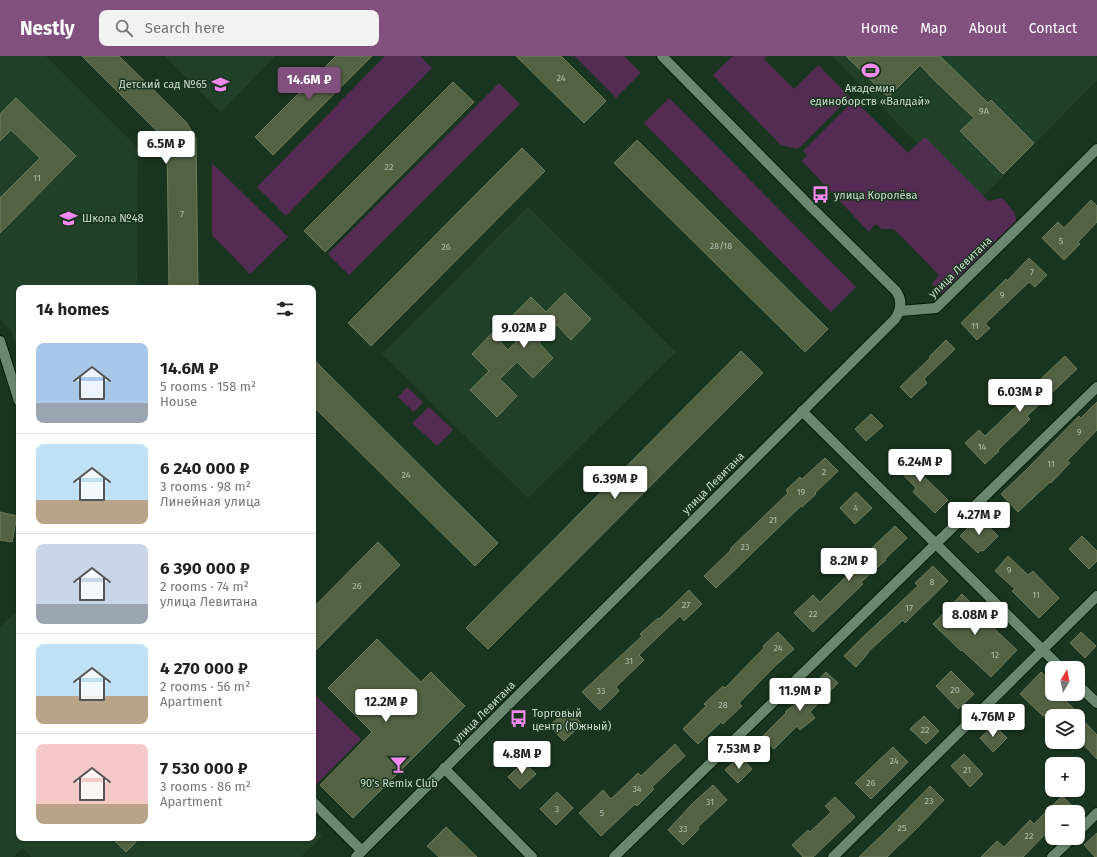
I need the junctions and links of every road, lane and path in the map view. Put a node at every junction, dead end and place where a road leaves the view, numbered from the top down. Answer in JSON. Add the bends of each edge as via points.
{"nodes":[{"id":1,"x":662,"y":56,"type":"edge"},
{"id":2,"x":1097,"y":149,"type":"edge"},
{"id":3,"x":900,"y":311,"type":"junction"},
{"id":4,"x":0,"y":342,"type":"edge"},
{"id":5,"x":1097,"y":387,"type":"edge"},
{"id":6,"x":16,"y":392,"type":"edge"},
{"id":7,"x":802,"y":411,"type":"junction"},
{"id":8,"x":936,"y":544,"type":"junction"},
{"id":9,"x":1097,"y":596,"type":"edge"},
{"id":10,"x":1043,"y":650,"type":"junction"},
{"id":11,"x":1054,"y":661,"type":"edge"},
{"id":12,"x":1085,"y":692,"type":"edge"},
{"id":13,"x":1097,"y":703,"type":"edge"},
{"id":14,"x":444,"y":768,"type":"junction"},
{"id":15,"x":316,"y":805,"type":"edge"},
{"id":16,"x":1097,"y":813,"type":"edge"},
{"id":17,"x":1085,"y":825,"type":"edge"},
{"id":18,"x":1065,"y":845,"type":"edge"},
{"id":19,"x":359,"y":854,"type":"edge"},
{"id":20,"x":532,"y":857,"type":"edge"},
{"id":21,"x":614,"y":857,"type":"edge"},
{"id":22,"x":833,"y":857,"type":"edge"},
{"id":23,"x":1052,"y":857,"type":"edge"}],
"edges":[{"from":1,"to":3,"type":"street","via":[[896,291],[901,302]]},
{"from":2,"to":3,"type":"street","name":"улица Левитана","via":[[936,308]]},
{"from":3,"to":7,"type":"street","name":"улица Левитана","via":[[895,319]]},
{"from":4,"to":6,"type":"street"},
{"from":5,"to":8,"type":"street"},
{"from":7,"to":8,"type":"street"},
{"from":7,"to":14,"type":"street","name":"улица Левитана"},
{"from":8,"to":10,"type":"street"},
{"from":8,"to":21,"type":"street"},
{"from":9,"to":10,"type":"street"},
{"from":10,"to":11,"type":"street"},
{"from":10,"to":22,"type":"street"},
{"from":12,"to":13,"type":"street"},
{"from":14,"to":19,"type":"street","name":"улица Левитана"},
{"from":14,"to":20,"type":"street"},
{"from":15,"to":19,"type":"street"},
{"from":16,"to":17,"type":"street"},
{"from":18,"to":23,"type":"street"}]}
